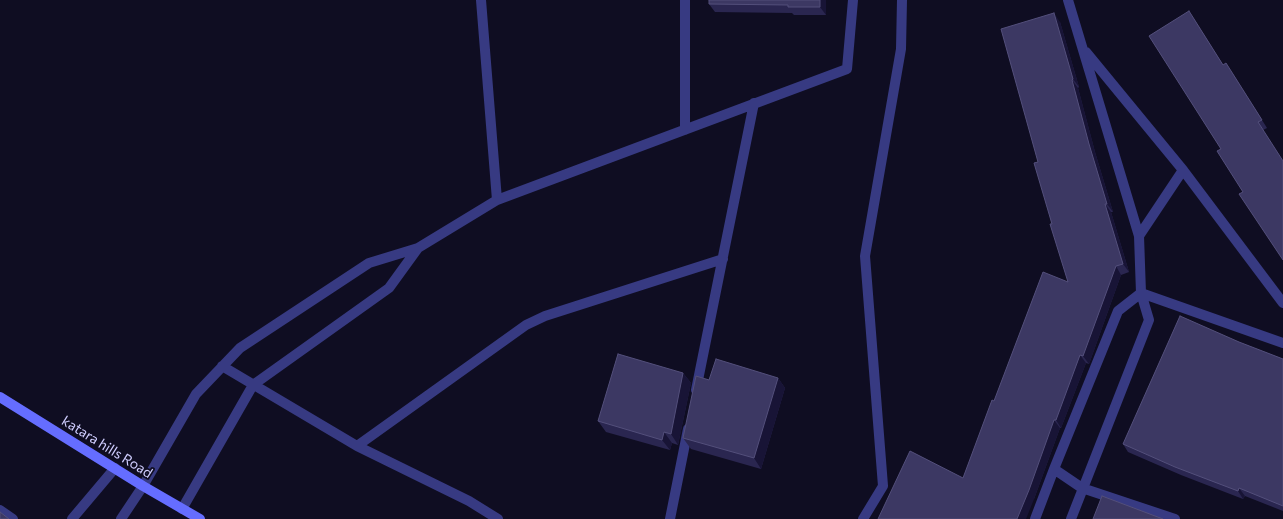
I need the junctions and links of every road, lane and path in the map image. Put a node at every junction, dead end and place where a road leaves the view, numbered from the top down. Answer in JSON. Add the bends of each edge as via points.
{"nodes":[{"id":1,"x":481,"y":0,"type":"edge"},
{"id":2,"x":685,"y":0,"type":"edge"},
{"id":3,"x":853,"y":0,"type":"edge"},
{"id":4,"x":902,"y":0,"type":"edge"},
{"id":5,"x":1068,"y":0,"type":"edge"},
{"id":6,"x":1082,"y":47,"type":"junction"},
{"id":7,"x":754,"y":103,"type":"junction"},
{"id":8,"x":685,"y":130,"type":"junction"},
{"id":9,"x":1184,"y":170,"type":"junction"},
{"id":10,"x":497,"y":200,"type":"junction"},
{"id":11,"x":1139,"y":236,"type":"junction"},
{"id":12,"x":418,"y":248,"type":"junction"},
{"id":13,"x":723,"y":259,"type":"junction"},
{"id":14,"x":1141,"y":293,"type":"junction"},
{"id":15,"x":1283,"y":303,"type":"edge"},
{"id":16,"x":1283,"y":343,"type":"edge"},
{"id":17,"x":222,"y":366,"type":"junction"},
{"id":18,"x":253,"y":385,"type":"junction"},
{"id":19,"x":0,"y":397,"type":"edge"},
{"id":20,"x":694,"y":397,"type":"edge"},
{"id":21,"x":690,"y":420,"type":"edge"},
{"id":22,"x":357,"y":446,"type":"junction"},
{"id":23,"x":115,"y":468,"type":"junction"},
{"id":24,"x":1054,"y":469,"type":"junction"},
{"id":25,"x":143,"y":486,"type":"junction"},
{"id":26,"x":1082,"y":488,"type":"junction"},
{"id":27,"x":182,"y":509,"type":"junction"},
{"id":28,"x":0,"y":510,"type":"edge"},
{"id":29,"x":13,"y":519,"type":"edge"},
{"id":30,"x":72,"y":519,"type":"edge"},
{"id":31,"x":121,"y":519,"type":"edge"},
{"id":32,"x":200,"y":519,"type":"edge"},
{"id":33,"x":498,"y":519,"type":"edge"},
{"id":34,"x":670,"y":519,"type":"edge"},
{"id":35,"x":863,"y":519,"type":"edge"},
{"id":36,"x":1035,"y":519,"type":"edge"},
{"id":37,"x":1071,"y":519,"type":"edge"},
{"id":38,"x":1175,"y":519,"type":"edge"}],
"edges":[{"from":1,"to":10,"type":"street"},
{"from":2,"to":8,"type":"street"},
{"from":3,"to":7,"type":"street","via":[[847,69]]},
{"from":4,"to":35,"type":"street","via":[[901,49],[865,256],[883,486]]},
{"from":5,"to":6,"type":"street"},
{"from":6,"to":9,"type":"street"},
{"from":6,"to":11,"type":"street"},
{"from":7,"to":8,"type":"street"},
{"from":7,"to":13,"type":"street"},
{"from":8,"to":10,"type":"street"},
{"from":9,"to":11,"type":"street"},
{"from":9,"to":15,"type":"street"},
{"from":10,"to":12,"type":"street"},
{"from":11,"to":14,"type":"street"},
{"from":12,"to":17,"type":"street","via":[[369,263],[240,348]]},
{"from":12,"to":18,"type":"street","via":[[389,288]]},
{"from":13,"to":20,"type":"street"},
{"from":13,"to":22,"type":"street","via":[[545,316],[526,325]]},
{"from":14,"to":16,"type":"street"},
{"from":14,"to":24,"type":"street","via":[[1118,311]]},
{"from":14,"to":26,"type":"street","via":[[1149,320]]},
{"from":17,"to":18,"type":"street"},
{"from":17,"to":25,"type":"street","via":[[196,394]]},
{"from":18,"to":22,"type":"street"},
{"from":18,"to":27,"type":"street"},
{"from":19,"to":23,"type":"main road","name":"katara hills Road"},
{"from":21,"to":34,"type":"street"},
{"from":22,"to":33,"type":"street","via":[[469,501]]},
{"from":23,"to":25,"type":"main road","name":"katara hills Road"},
{"from":23,"to":30,"type":"street"},
{"from":24,"to":26,"type":"street"},
{"from":24,"to":36,"type":"street"},
{"from":25,"to":27,"type":"main road","name":"katara hills Road"},
{"from":25,"to":31,"type":"street"},
{"from":26,"to":37,"type":"street"},
{"from":26,"to":38,"type":"street"},
{"from":27,"to":32,"type":"main road","name":"katara hills Road"},
{"from":28,"to":29,"type":"street"}]}
